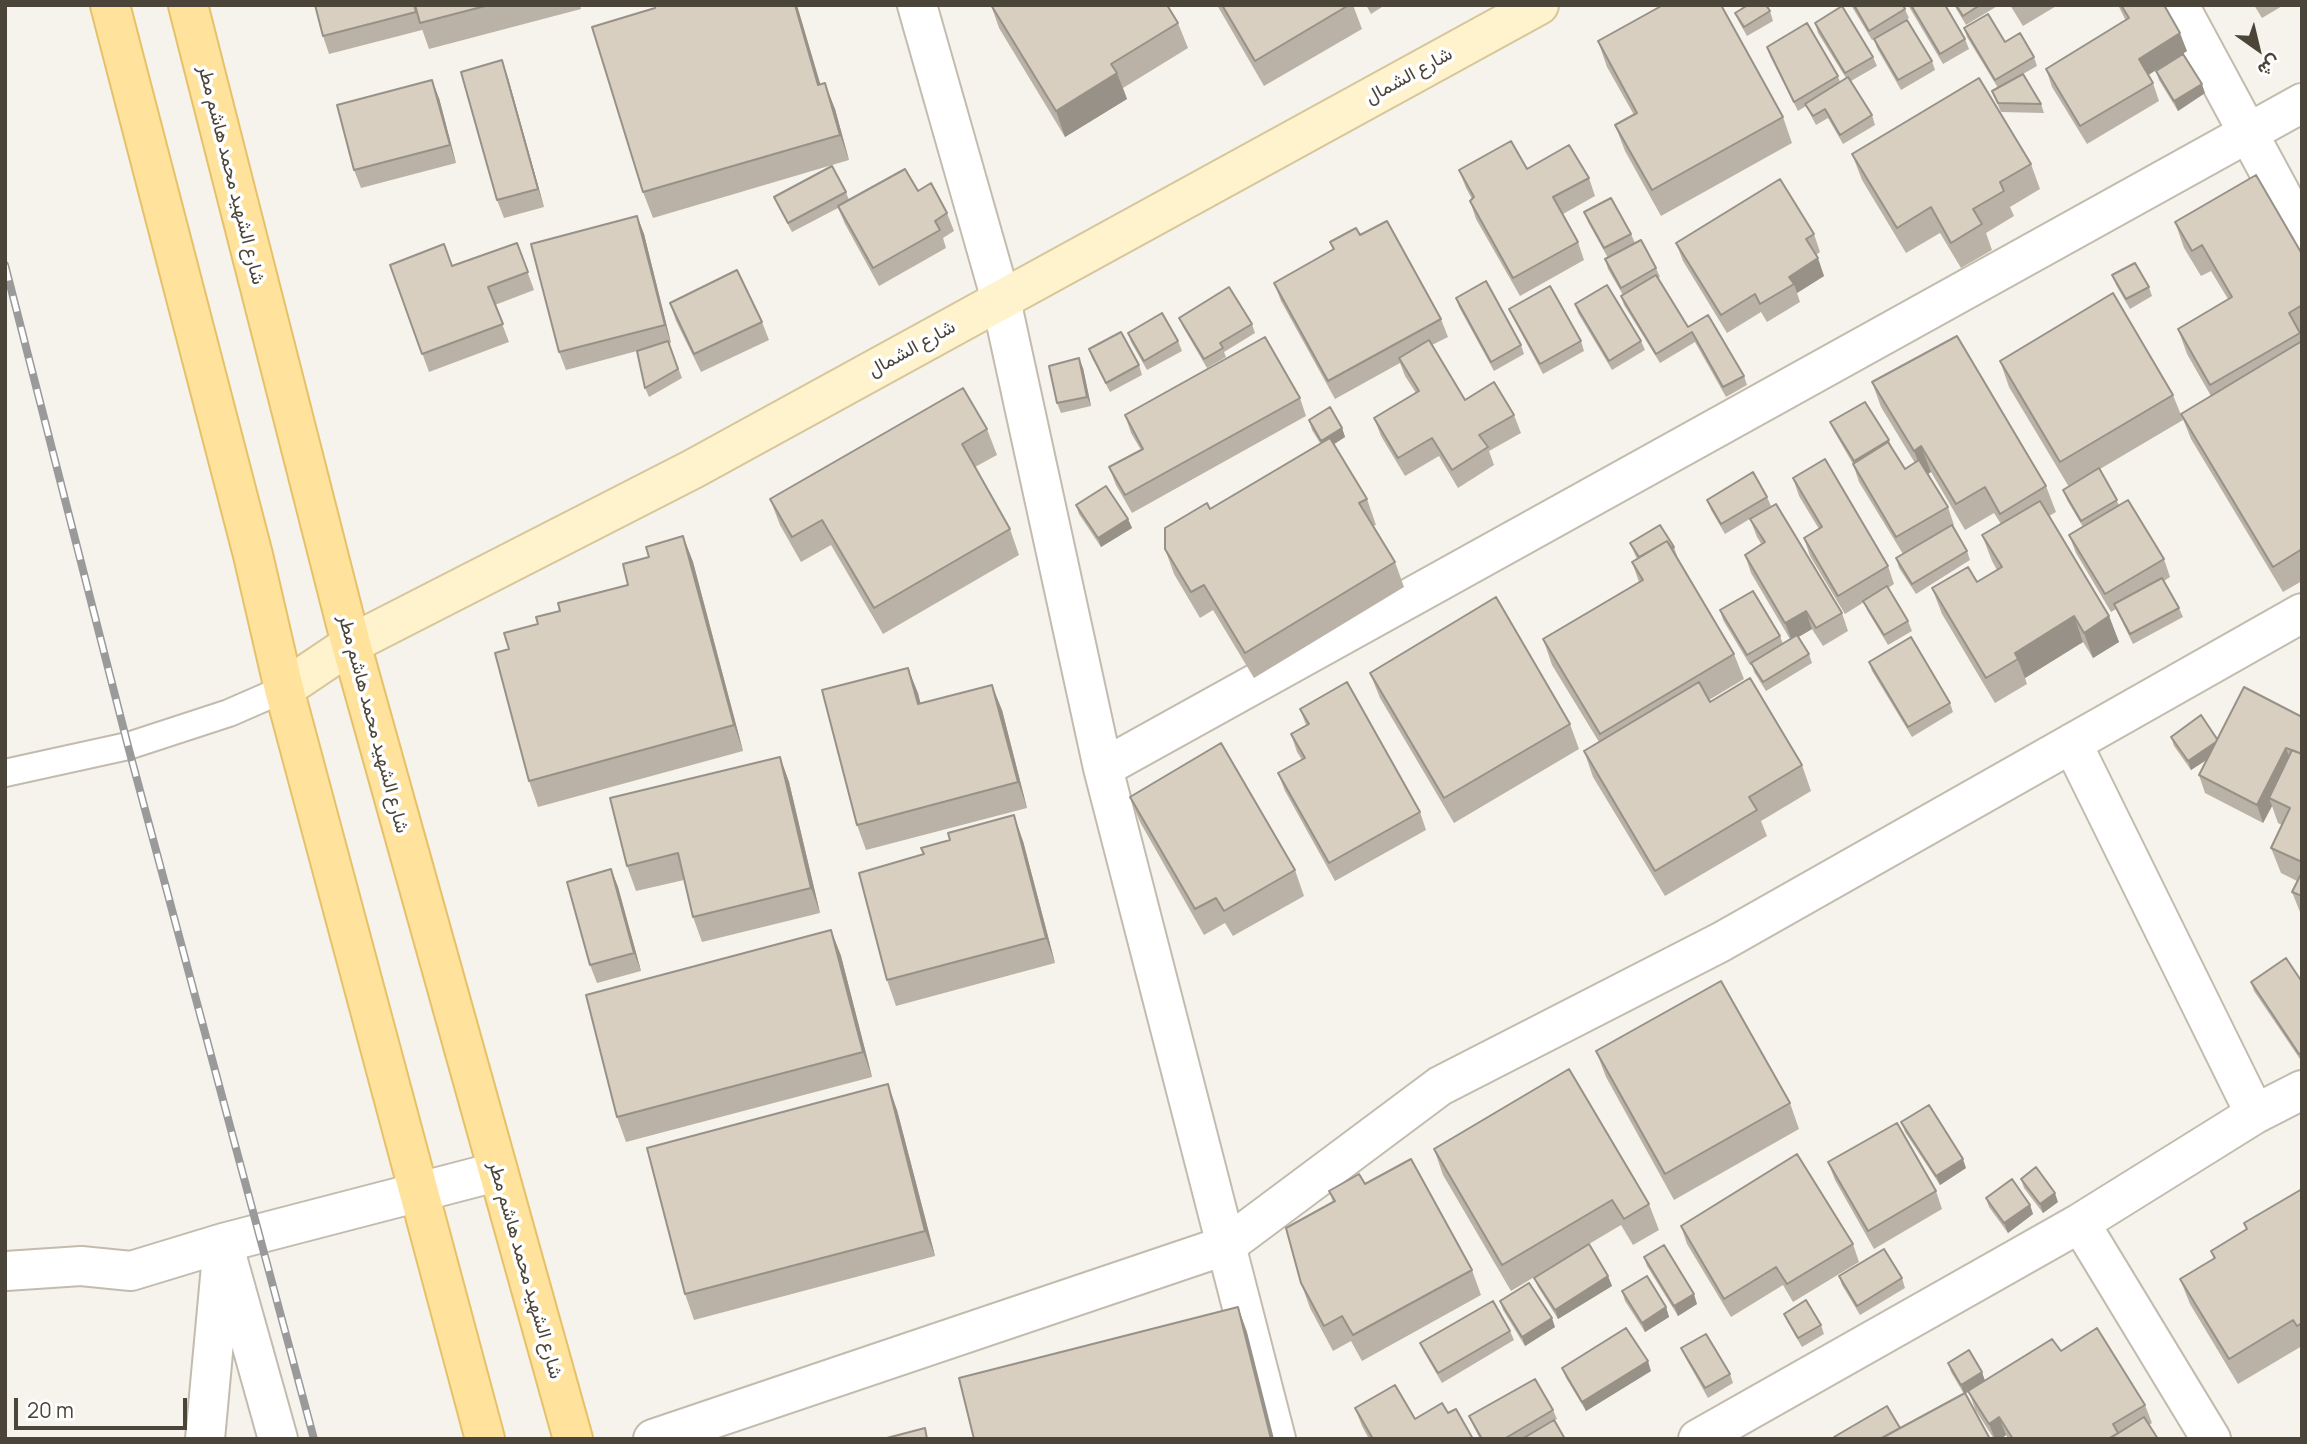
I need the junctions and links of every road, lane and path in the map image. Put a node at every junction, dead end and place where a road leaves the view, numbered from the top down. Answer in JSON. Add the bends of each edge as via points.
{"nodes":[{"id":1,"x":110,"y":5,"type":"edge"},
{"id":2,"x":188,"y":5,"type":"edge"},
{"id":3,"x":917,"y":5,"type":"edge"},
{"id":4,"x":1539,"y":5,"type":"edge"},
{"id":5,"x":2179,"y":5,"type":"edge"},
{"id":6,"x":2302,"y":103,"type":"edge"},
{"id":7,"x":2248,"y":132,"type":"junction"},
{"id":8,"x":2302,"y":233,"type":"edge"},
{"id":9,"x":1001,"y":300,"type":"junction"},
{"id":10,"x":2302,"y":613,"type":"edge"},
{"id":11,"x":351,"y":644,"type":"junction"},
{"id":12,"x":284,"y":689,"type":"junction"},
{"id":13,"x":2072,"y":743,"type":"junction"},
{"id":14,"x":1103,"y":768,"type":"junction"},
{"id":15,"x":5,"y":774,"type":"edge"},
{"id":16,"x":2302,"y":1090,"type":"edge"},
{"id":17,"x":2255,"y":1114,"type":"junction"},
{"id":18,"x":496,"y":1172,"type":"junction"},
{"id":19,"x":419,"y":1193,"type":"junction"},
{"id":20,"x":2080,"y":1223,"type":"junction"},
{"id":21,"x":223,"y":1242,"type":"junction"},
{"id":22,"x":1227,"y":1245,"type":"junction"},
{"id":23,"x":5,"y":1271,"type":"edge"},
{"id":24,"x":205,"y":1439,"type":"edge"},
{"id":25,"x":278,"y":1439,"type":"edge"},
{"id":26,"x":485,"y":1439,"type":"edge"},
{"id":27,"x":573,"y":1439,"type":"edge"},
{"id":28,"x":653,"y":1439,"type":"edge"},
{"id":29,"x":1276,"y":1439,"type":"edge"},
{"id":30,"x":1699,"y":1439,"type":"edge"},
{"id":31,"x":2211,"y":1439,"type":"edge"}],
"edges":[{"from":1,"to":12,"type":"main road"},
{"from":2,"to":11,"type":"main road","name":"شارع الشهيد محمد هاشم مطر"},
{"from":3,"to":9,"type":"street"},
{"from":4,"to":9,"type":"street","name":"شارع الشمال"},
{"from":5,"to":7,"type":"street"},
{"from":6,"to":7,"type":"street"},
{"from":7,"to":8,"type":"street"},
{"from":7,"to":14,"type":"street"},
{"from":9,"to":11,"type":"street","name":"شارع الشمال","via":[[693,470]]},
{"from":9,"to":14,"type":"street"},
{"from":10,"to":13,"type":"street"},
{"from":11,"to":12,"type":"street","name":"شارع الشمال"},
{"from":11,"to":18,"type":"main road","name":"شارع الشهيد محمد هاشم مطر"},
{"from":12,"to":15,"type":"lane","via":[[229,713],[128,746]]},
{"from":12,"to":19,"type":"main road"},
{"from":13,"to":17,"type":"street"},
{"from":13,"to":22,"type":"street","via":[[1721,942],[1440,1086]]},
{"from":14,"to":22,"type":"street"},
{"from":16,"to":17,"type":"street"},
{"from":17,"to":20,"type":"street"},
{"from":18,"to":19,"type":"street"},
{"from":18,"to":27,"type":"main road","name":"شارع الشهيد محمد هاشم مطر"},
{"from":19,"to":21,"type":"street"},
{"from":19,"to":26,"type":"main road"},
{"from":20,"to":30,"type":"street"},
{"from":20,"to":31,"type":"street"},
{"from":21,"to":23,"type":"street","via":[[131,1271],[81,1266]]},
{"from":21,"to":24,"type":"street"},
{"from":21,"to":25,"type":"street"},
{"from":22,"to":28,"type":"street"},
{"from":22,"to":29,"type":"street"}]}
